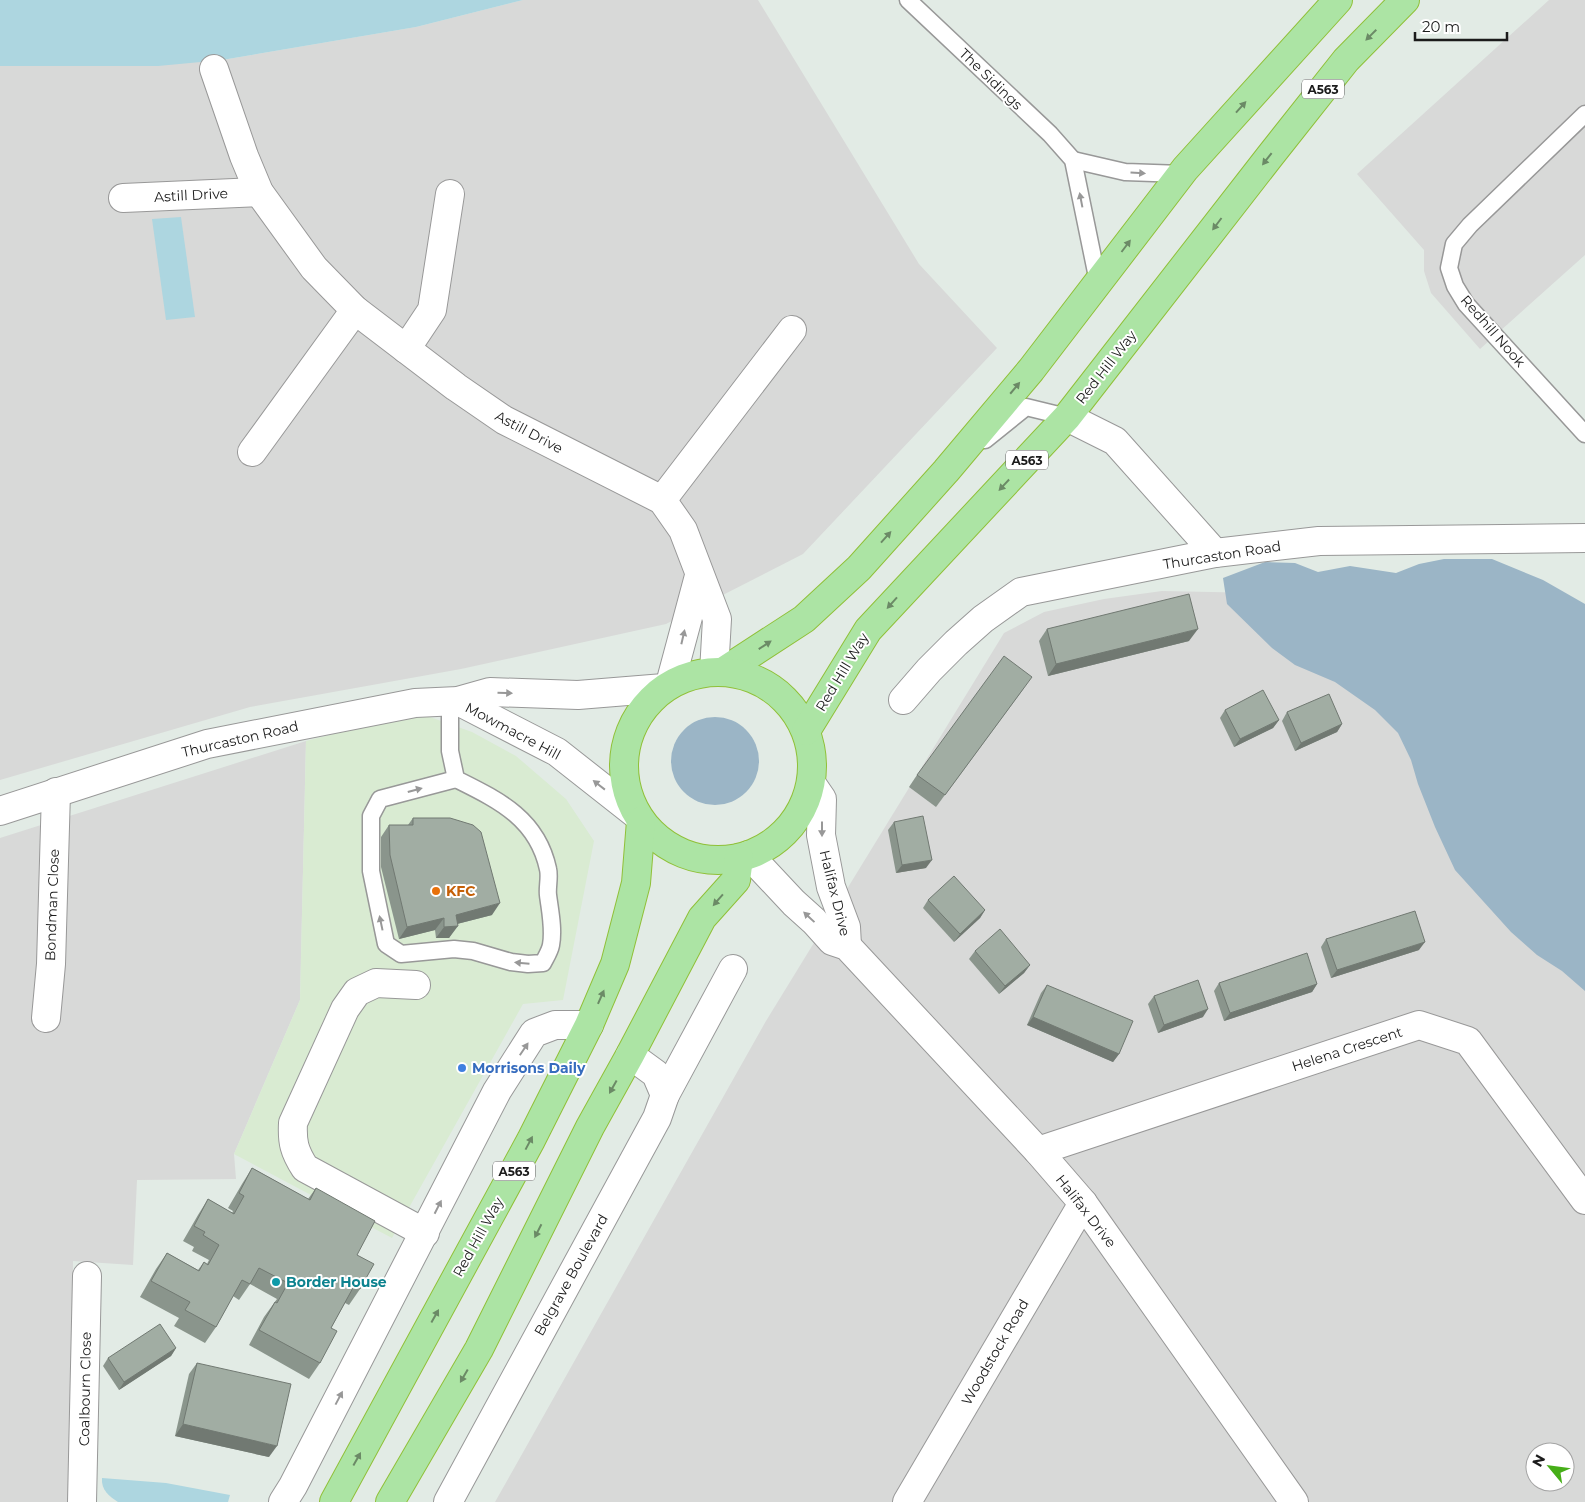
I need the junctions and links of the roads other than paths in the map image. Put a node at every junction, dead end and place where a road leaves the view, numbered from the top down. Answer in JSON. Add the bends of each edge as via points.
{"nodes":[{"id":1,"x":908,"y":0,"type":"edge"},
{"id":2,"x":1338,"y":0,"type":"edge"},
{"id":3,"x":1405,"y":0,"type":"edge"},
{"id":4,"x":214,"y":69,"type":"dead end"},
{"id":5,"x":1585,"y":114,"type":"edge"},
{"id":6,"x":1073,"y":160,"type":"junction"},
{"id":7,"x":1182,"y":174,"type":"junction"},
{"id":8,"x":259,"y":192,"type":"junction"},
{"id":9,"x":450,"y":194,"type":"dead end"},
{"id":10,"x":123,"y":198,"type":"dead end"},
{"id":11,"x":1098,"y":282,"type":"junction"},
{"id":12,"x":354,"y":310,"type":"junction"},
{"id":13,"x":792,"y":330,"type":"dead end"},
{"id":14,"x":406,"y":349,"type":"junction"},
{"id":15,"x":1067,"y":417,"type":"junction"},
{"id":16,"x":1585,"y":434,"type":"edge"},
{"id":17,"x":252,"y":452,"type":"dead end"},
{"id":18,"x":946,"y":471,"type":"junction"},
{"id":19,"x":662,"y":500,"type":"junction"},
{"id":20,"x":1585,"y":538,"type":"edge"},
{"id":21,"x":1216,"y":554,"type":"junction"},
{"id":22,"x":699,"y":576,"type":"junction"},
{"id":23,"x":719,"y":672,"type":"junction"},
{"id":24,"x":667,"y":686,"type":"junction"},
{"id":25,"x":903,"y":700,"type":"dead end"},
{"id":26,"x":454,"y":702,"type":"junction"},
{"id":27,"x":806,"y":731,"type":"junction"},
{"id":28,"x":456,"y":779,"type":"junction"},
{"id":29,"x":811,"y":783,"type":"junction"},
{"id":30,"x":56,"y":792,"type":"junction"},
{"id":31,"x":0,"y":811,"type":"edge"},
{"id":32,"x":639,"y":818,"type":"junction"},
{"id":33,"x":744,"y":856,"type":"junction"},
{"id":34,"x":847,"y":946,"type":"junction"},
{"id":35,"x":733,"y":969,"type":"dead end"},
{"id":36,"x":416,"y":985,"type":"dead end"},
{"id":37,"x":46,"y":1018,"type":"dead end"},
{"id":38,"x":589,"y":1025,"type":"junction"},
{"id":39,"x":630,"y":1055,"type":"junction"},
{"id":40,"x":665,"y":1095,"type":"junction"},
{"id":41,"x":1038,"y":1151,"type":"junction"},
{"id":42,"x":1585,"y":1200,"type":"edge"},
{"id":43,"x":1083,"y":1203,"type":"junction"},
{"id":44,"x":425,"y":1233,"type":"junction"},
{"id":45,"x":87,"y":1276,"type":"dead end"},
{"id":46,"x":82,"y":1502,"type":"edge"},
{"id":47,"x":283,"y":1502,"type":"edge"},
{"id":48,"x":334,"y":1502,"type":"edge"},
{"id":49,"x":390,"y":1502,"type":"edge"},
{"id":50,"x":448,"y":1502,"type":"edge"},
{"id":51,"x":907,"y":1502,"type":"edge"},
{"id":52,"x":1294,"y":1502,"type":"edge"}],
"edges":[{"from":1,"to":6,"type":"lane","name":"The Sidings","via":[[1050,134]]},
{"from":7,"to":2,"type":"highway","one_way":true},
{"from":3,"to":15,"type":"highway","name":"Red Hill Way","number":"A563","one_way":true,"via":[[1346,60]]},
{"from":4,"to":8,"type":"street","name":"Astill Drive"},
{"from":5,"to":16,"type":"lane","name":"Redhill Nook","via":[[1470,225],[1454,244],[1449,268],[1466,304]]},
{"from":6,"to":7,"type":"lane","one_way":true,"via":[[1125,172]]},
{"from":11,"to":6,"type":"lane","name":"The Sidings","one_way":true},
{"from":11,"to":7,"type":"highway","one_way":true},
{"from":8,"to":10,"type":"street","name":"Astill Drive"},
{"from":8,"to":12,"type":"street","name":"Astill Drive","via":[[314,268]]},
{"from":9,"to":14,"type":"street","via":[[432,310]]},
{"from":18,"to":11,"type":"highway","one_way":true,"via":[[1031,370]]},
{"from":12,"to":14,"type":"street","name":"Astill Drive"},
{"from":12,"to":17,"type":"street"},
{"from":13,"to":19,"type":"street"},
{"from":14,"to":19,"type":"street","name":"Astill Drive","via":[[504,420]]},
{"from":15,"to":18,"type":"lane","via":[[1026,407]]},
{"from":15,"to":21,"type":"street","via":[[1115,441]]},
{"from":15,"to":27,"type":"highway","name":"Red Hill Way","number":"A563","one_way":true,"via":[[868,630]]},
{"from":23,"to":18,"type":"highway","one_way":true,"via":[[804,619],[859,568]]},
{"from":19,"to":22,"type":"street","name":"Astill Drive","via":[[683,530]]},
{"from":20,"to":21,"type":"street","name":"Thurcaston Road","via":[[1319,541]]},
{"from":21,"to":25,"type":"street","name":"Thurcaston Road","via":[[1022,592],[956,642]]},
{"from":22,"to":23,"type":"street","name":"Astill Drive","via":[[717,619]]},
{"from":24,"to":22,"type":"street","one_way":true},
{"from":23,"to":24,"type":"highway","via":[[696,674]]},
{"from":23,"to":27,"type":"highway","via":[[750,677],[774,689],[793,708]]},
{"from":26,"to":24,"type":"street","name":"Mowmacre Hill","one_way":true,"via":[[490,692],[578,695]]},
{"from":24,"to":32,"type":"highway","via":[[644,708],[630,732],[624,760],[626,788]]},
{"from":26,"to":28,"type":"lane","via":[[450,751]]},
{"from":26,"to":30,"type":"street","name":"Thurcaston Road","via":[[415,703],[207,744]]},
{"from":32,"to":26,"type":"street","name":"Mowmacre Hill","one_way":true,"via":[[557,752]]},
{"from":27,"to":29,"type":"highway","via":[[813,765]]},
{"from":28,"to":28,"type":"lane","one_way":true,"via":[[500,801],[523,820],[540,843],[549,870],[552,920],[551,946],[543,963],[511,962],[454,949],[401,954],[386,944],[371,871],[371,816],[380,799]]},
{"from":29,"to":33,"type":"highway","via":[[805,804],[793,823],[778,839],[760,851]]},
{"from":29,"to":34,"type":"street","name":"Halifax Drive","one_way":true,"via":[[822,799],[821,835],[831,887],[846,927]]},
{"from":30,"to":31,"type":"street","name":"Thurcaston Road"},
{"from":30,"to":37,"type":"street","name":"Bondman Close"},
{"from":32,"to":33,"type":"highway","via":[[661,841],[684,854],[711,860]]},
{"from":38,"to":32,"type":"highway","name":"Red Hill Way","number":"A563","one_way":true,"via":[[615,964],[636,882]]},
{"from":34,"to":33,"type":"street","name":"Halifax Drive","one_way":true,"via":[[832,941]]},
{"from":33,"to":39,"type":"highway","one_way":true,"via":[[736,880],[702,918]]},
{"from":34,"to":41,"type":"street","name":"Halifax Drive"},
{"from":35,"to":40,"type":"street","name":"Belgrave Boulevard"},
{"from":36,"to":44,"type":"street","via":[[376,983],[356,992],[344,1010],[293,1123],[292,1139],[304,1168]]},
{"from":44,"to":38,"type":"street","one_way":true,"via":[[497,1091],[534,1033],[555,1025]]},
{"from":48,"to":38,"type":"highway","name":"Red Hill Way","number":"A563","one_way":true,"via":[[531,1140]]},
{"from":39,"to":40,"type":"street","via":[[656,1074]]},
{"from":39,"to":49,"type":"highway","one_way":true,"via":[[590,1127],[479,1349]]},
{"from":40,"to":50,"type":"street","name":"Belgrave Boulevard","via":[[657,1118]]},
{"from":41,"to":42,"type":"street","name":"Helena Crescent","via":[[1419,1025],[1468,1041]]},
{"from":41,"to":43,"type":"street","name":"Halifax Drive"},
{"from":43,"to":51,"type":"street","name":"Woodstock Road"},
{"from":43,"to":52,"type":"street","name":"Halifax Drive"},
{"from":47,"to":44,"type":"street","one_way":true},
{"from":45,"to":46,"type":"street","name":"Coalbourn Close"}]}
